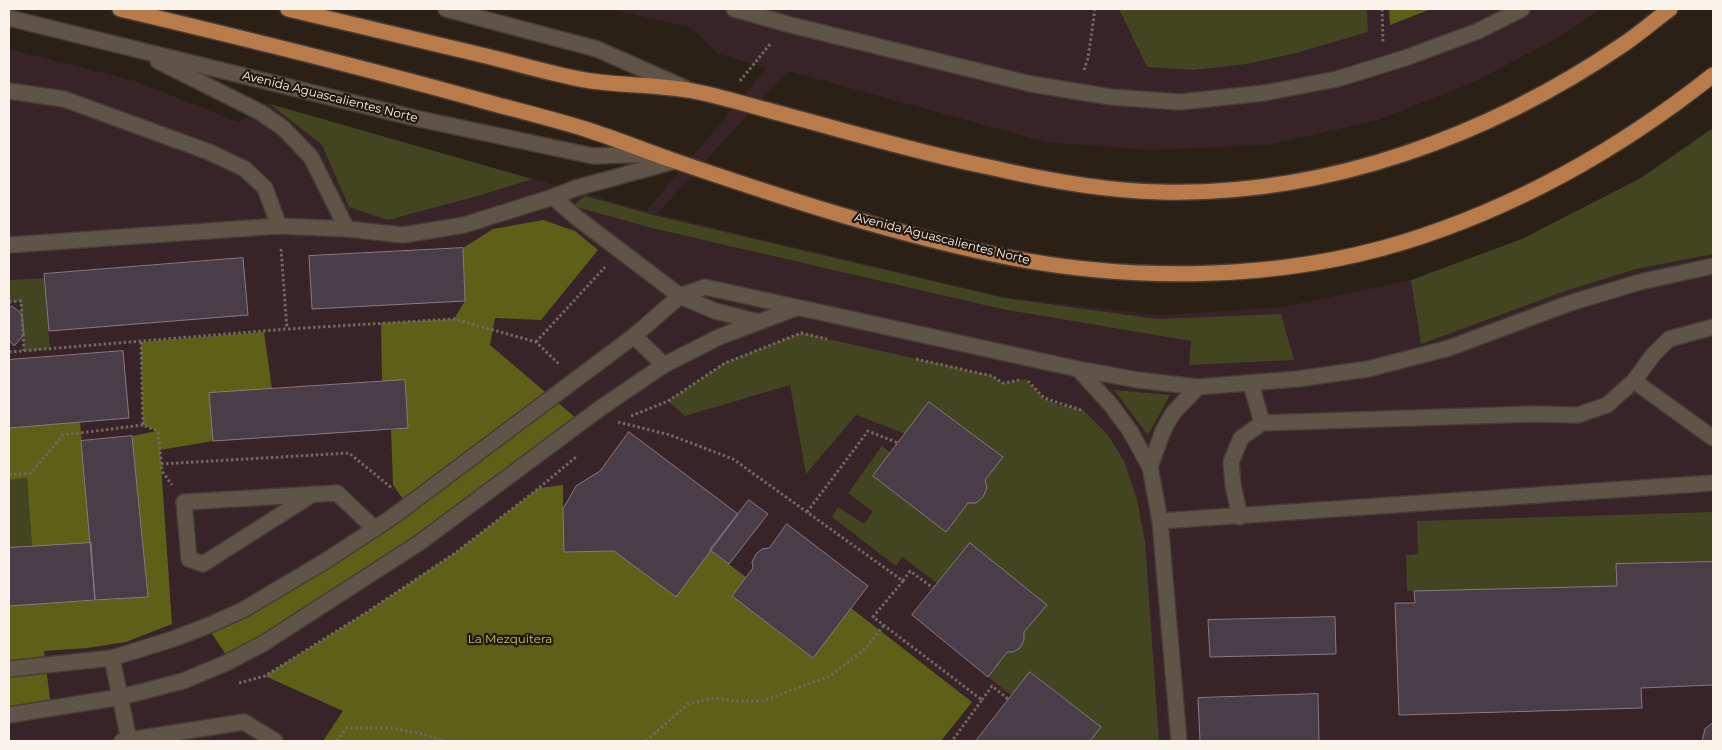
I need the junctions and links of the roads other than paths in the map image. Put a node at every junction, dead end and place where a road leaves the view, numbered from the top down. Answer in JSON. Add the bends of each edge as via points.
{"nodes":[{"id":1,"x":120,"y":9,"type":"edge"},
{"id":2,"x":288,"y":9,"type":"edge"},
{"id":3,"x":446,"y":9,"type":"edge"},
{"id":4,"x":734,"y":9,"type":"edge"},
{"id":5,"x":1522,"y":9,"type":"edge"},
{"id":6,"x":1670,"y":9,"type":"edge"},
{"id":7,"x":9,"y":18,"type":"edge"},
{"id":8,"x":132,"y":48,"type":"junction"},
{"id":9,"x":1713,"y":75,"type":"edge"},
{"id":10,"x":691,"y":91,"type":"junction"},
{"id":11,"x":9,"y":92,"type":"edge"},
{"id":12,"x":655,"y":154,"type":"junction"},
{"id":13,"x":675,"y":161,"type":"junction"},
{"id":14,"x":554,"y":197,"type":"junction"},
{"id":15,"x":279,"y":226,"type":"junction"},
{"id":16,"x":347,"y":228,"type":"junction"},
{"id":17,"x":9,"y":245,"type":"edge"},
{"id":18,"x":1713,"y":266,"type":"edge"},
{"id":19,"x":680,"y":296,"type":"junction"},
{"id":20,"x":796,"y":308,"type":"junction"},
{"id":21,"x":759,"y":322,"type":"junction"},
{"id":22,"x":1713,"y":327,"type":"edge"},
{"id":23,"x":634,"y":336,"type":"junction"},
{"id":24,"x":664,"y":365,"type":"junction"},
{"id":25,"x":1078,"y":369,"type":"junction"},
{"id":26,"x":1634,"y":381,"type":"junction"},
{"id":27,"x":1251,"y":383,"type":"junction"},
{"id":28,"x":1198,"y":387,"type":"junction"},
{"id":29,"x":1262,"y":423,"type":"junction"},
{"id":30,"x":1713,"y":438,"type":"edge"},
{"id":31,"x":1150,"y":467,"type":"junction"},
{"id":32,"x":1713,"y":483,"type":"edge"},
{"id":33,"x":313,"y":494,"type":"junction"},
{"id":34,"x":1240,"y":517,"type":"junction"},
{"id":35,"x":1160,"y":521,"type":"junction"},
{"id":36,"x":374,"y":529,"type":"junction"},
{"id":37,"x":112,"y":658,"type":"junction"},
{"id":38,"x":9,"y":669,"type":"edge"},
{"id":39,"x":121,"y":697,"type":"junction"},
{"id":40,"x":9,"y":715,"type":"edge"},
{"id":41,"x":127,"y":741,"type":"edge"},
{"id":42,"x":275,"y":741,"type":"edge"},
{"id":43,"x":1179,"y":741,"type":"edge"}],
"edges":[{"from":1,"to":12,"type":"main road","name":"Avenida Aguascalientes Norte","via":[[392,75],[585,129]]},
{"from":2,"to":10,"type":"main road","via":[[586,80]]},
{"from":3,"to":10,"type":"street","via":[[597,49]]},
{"from":4,"to":5,"type":"street","via":[[1031,84],[1111,97],[1180,102],[1264,93],[1337,79],[1478,31]]},
{"from":6,"to":10,"type":"main road","via":[[1580,72],[1532,99],[1437,142],[1343,172],[1250,189],[1161,192],[1117,190],[1051,180],[986,167]]},
{"from":7,"to":8,"type":"street","name":"Avenida Aguascalientes Norte"},
{"from":8,"to":12,"type":"street","name":"Avenida Aguascalientes Norte","via":[[415,118],[593,156]]},
{"from":8,"to":16,"type":"street","via":[[260,112],[283,128],[310,157]]},
{"from":9,"to":13,"type":"main road","name":"Avenida Aguascalientes Norte","via":[[1624,139],[1507,203],[1401,243],[1275,268],[1150,273],[1058,266],[964,247],[830,212]]},
{"from":11,"to":15,"type":"street","via":[[64,99],[209,152],[244,169],[265,188]]},
{"from":12,"to":13,"type":"main road","name":"Avenida Aguascalientes Norte"},
{"from":13,"to":14,"type":"street"},
{"from":14,"to":16,"type":"street","via":[[464,225],[403,235]]},
{"from":14,"to":19,"type":"street"},
{"from":15,"to":16,"type":"street"},
{"from":15,"to":17,"type":"street"},
{"from":18,"to":27,"type":"street","via":[[1640,282],[1570,303],[1450,348],[1368,369]]},
{"from":19,"to":20,"type":"street","via":[[705,287]]},
{"from":19,"to":21,"type":"street","via":[[715,311]]},
{"from":19,"to":23,"type":"street"},
{"from":20,"to":21,"type":"street"},
{"from":20,"to":25,"type":"street"},
{"from":21,"to":24,"type":"street","via":[[719,337]]},
{"from":22,"to":26,"type":"street","via":[[1668,339]]},
{"from":23,"to":24,"type":"street"},
{"from":23,"to":36,"type":"street"},
{"from":24,"to":39,"type":"street","via":[[418,543],[264,643],[183,681]]},
{"from":25,"to":28,"type":"street"},
{"from":25,"to":31,"type":"street","via":[[1111,405]]},
{"from":26,"to":29,"type":"street","via":[[1607,404],[1578,415]]},
{"from":26,"to":30,"type":"street"},
{"from":27,"to":28,"type":"street"},
{"from":27,"to":29,"type":"street"},
{"from":28,"to":31,"type":"street","via":[[1170,419]]},
{"from":29,"to":34,"type":"street","via":[[1241,438],[1231,462]]},
{"from":31,"to":35,"type":"street"},
{"from":32,"to":34,"type":"street"},
{"from":33,"to":33,"type":"street","via":[[184,502],[189,559],[203,564]]},
{"from":33,"to":36,"type":"street","via":[[337,493]]},
{"from":34,"to":35,"type":"street"},
{"from":35,"to":43,"type":"street"},
{"from":36,"to":37,"type":"street","via":[[242,610],[174,640]]},
{"from":37,"to":38,"type":"street"},
{"from":37,"to":39,"type":"street"},
{"from":39,"to":40,"type":"street"},
{"from":39,"to":41,"type":"street"},
{"from":41,"to":42,"type":"street","via":[[244,722]]}]}
